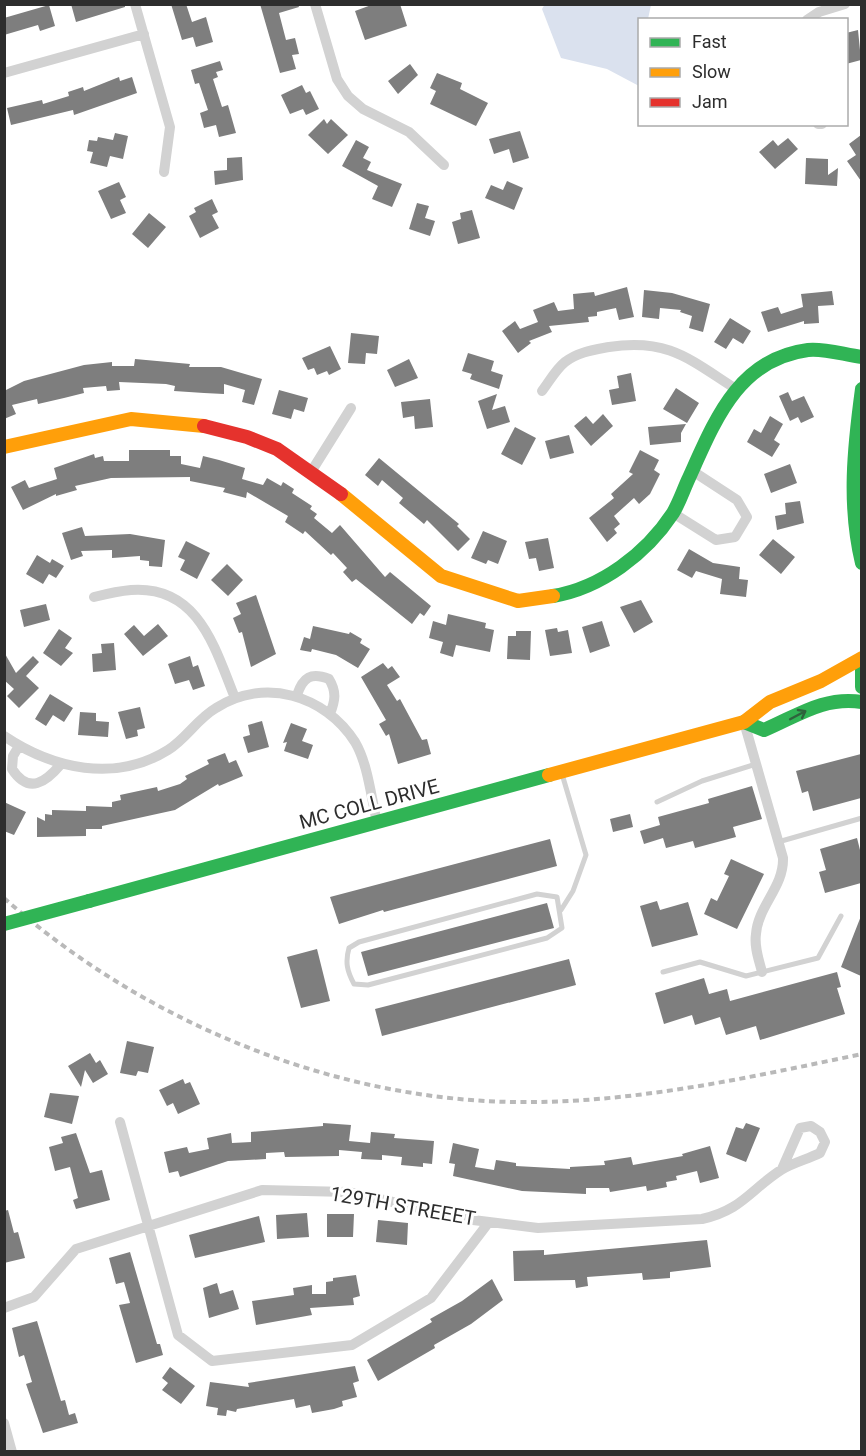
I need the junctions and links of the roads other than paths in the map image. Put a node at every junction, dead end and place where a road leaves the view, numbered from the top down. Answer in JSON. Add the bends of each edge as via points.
{"nodes":[{"id":1,"x":135,"y":4,"type":"edge"},
{"id":2,"x":315,"y":4,"type":"edge"},
{"id":3,"x":845,"y":4,"type":"edge"},
{"id":4,"x":810,"y":18,"type":"edge"},
{"id":5,"x":144,"y":34,"type":"junction"},
{"id":6,"x":5,"y":73,"type":"edge"},
{"id":7,"x":444,"y":165,"type":"dead end"},
{"id":8,"x":164,"y":172,"type":"dead end"},
{"id":9,"x":861,"y":357,"type":"edge"},
{"id":10,"x":861,"y":388,"type":"edge"},
{"id":11,"x":736,"y":389,"type":"junction"},
{"id":12,"x":542,"y":391,"type":"dead end"},
{"id":13,"x":351,"y":408,"type":"dead end"},
{"id":14,"x":4,"y":447,"type":"edge"},
{"id":15,"x":691,"y":470,"type":"junction"},
{"id":16,"x":311,"y":472,"type":"junction"},
{"id":17,"x":673,"y":513,"type":"junction"},
{"id":18,"x":861,"y":563,"type":"edge"},
{"id":19,"x":94,"y":597,"type":"dead end"},
{"id":20,"x":861,"y":658,"type":"edge"},
{"id":21,"x":861,"y":664,"type":"edge"},
{"id":22,"x":861,"y":687,"type":"edge"},
{"id":23,"x":297,"y":695,"type":"junction"},
{"id":24,"x":236,"y":698,"type":"junction"},
{"id":25,"x":861,"y":702,"type":"edge"},
{"id":26,"x":330,"y":714,"type":"junction"},
{"id":27,"x":744,"y":722,"type":"junction"},
{"id":28,"x":4,"y":736,"type":"edge"},
{"id":29,"x":20,"y":746,"type":"junction"},
{"id":30,"x":61,"y":764,"type":"junction"},
{"id":31,"x":756,"y":764,"type":"junction"},
{"id":32,"x":561,"y":772,"type":"junction"},
{"id":33,"x":657,"y":802,"type":"dead end"},
{"id":34,"x":861,"y":818,"type":"edge"},
{"id":35,"x":377,"y":822,"type":"junction"},
{"id":36,"x":778,"y":842,"type":"junction"},
{"id":37,"x":561,"y":910,"type":"junction"},
{"id":38,"x":841,"y":916,"type":"dead end"},
{"id":39,"x":4,"y":924,"type":"edge"},
{"id":40,"x":663,"y":972,"type":"dead end"},
{"id":41,"x":762,"y":972,"type":"junction"},
{"id":42,"x":120,"y":1122,"type":"dead end"},
{"id":43,"x":782,"y":1169,"type":"junction"},
{"id":44,"x":489,"y":1222,"type":"junction"},
{"id":45,"x":150,"y":1225,"type":"junction"},
{"id":46,"x":4,"y":1308,"type":"edge"},
{"id":47,"x":4,"y":1423,"type":"edge"},
{"id":48,"x":12,"y":1452,"type":"edge"}],
"edges":[{"from":1,"to":5,"type":"street"},
{"from":2,"to":7,"type":"street","via":[[337,79],[348,96],[363,109],[409,132]]},
{"from":3,"to":4,"type":"street"},
{"from":5,"to":6,"type":"street"},
{"from":5,"to":8,"type":"street","via":[[170,127]]},
{"from":9,"to":11,"type":"main road","via":[[809,350],[766,362]]},
{"from":10,"to":18,"type":"main road","via":[[854,519]]},
{"from":11,"to":12,"type":"street","via":[[674,351],[632,344],[582,352],[564,363]]},
{"from":11,"to":15,"type":"main road"},
{"from":13,"to":16,"type":"street"},
{"from":14,"to":16,"type":"main road","via":[[131,418],[164,419],[247,437],[277,449]]},
{"from":15,"to":17,"type":"main road"},
{"from":15,"to":17,"type":"street","via":[[736,500],[747,517],[735,537],[716,540]]},
{"from":16,"to":17,"type":"main road","via":[[441,576],[518,601],[577,592],[633,560]]},
{"from":19,"to":24,"type":"street","via":[[131,590],[151,591],[182,604],[198,617],[209,634]]},
{"from":20,"to":27,"type":"main road","name":"MC COLL DRIVE","via":[[821,681],[766,702]]},
{"from":21,"to":22,"type":"main road"},
{"from":23,"to":24,"type":"street","via":[[260,692]]},
{"from":23,"to":26,"type":"street"},
{"from":23,"to":26,"type":"street","via":[[307,677],[329,679],[335,700]]},
{"from":24,"to":30,"type":"street","via":[[216,707],[169,750],[153,758],[112,769],[77,769]]},
{"from":27,"to":25,"type":"main road","name":"MC COLL DRIVE","one_way":true,"via":[[764,730],[826,700],[844,698]]},
{"from":26,"to":35,"type":"street","via":[[356,744]]},
{"from":27,"to":31,"type":"street"},
{"from":27,"to":32,"type":"main road","name":"MC COLL DRIVE"},
{"from":28,"to":29,"type":"street"},
{"from":29,"to":30,"type":"street"},
{"from":29,"to":30,"type":"street","via":[[13,756],[12,769],[26,782],[45,781]]},
{"from":31,"to":33,"type":"lane","via":[[702,781]]},
{"from":31,"to":36,"type":"street"},
{"from":32,"to":35,"type":"main road","name":"MC COLL DRIVE"},
{"from":32,"to":37,"type":"lane","via":[[586,855],[573,891]]},
{"from":34,"to":36,"type":"lane"},
{"from":35,"to":39,"type":"main road","name":"MC COLL DRIVE","bridge":true},
{"from":36,"to":41,"type":"street","via":[[783,869],[755,935]]},
{"from":37,"to":37,"type":"lane","via":[[557,897],[537,894],[359,942],[349,948],[349,975],[354,984],[368,985],[547,938],[562,928]]},
{"from":38,"to":41,"type":"lane","via":[[818,958]]},
{"from":40,"to":41,"type":"lane","via":[[700,962],[746,976]]},
{"from":42,"to":45,"type":"street"},
{"from":43,"to":43,"type":"street","name":"129TH STREEET","via":[[800,1128],[811,1126],[820,1132],[825,1142],[820,1153]]},
{"from":43,"to":44,"type":"street","name":"129TH STREEET","via":[[741,1203],[702,1219],[538,1228]]},
{"from":44,"to":45,"type":"street","name":"129TH STREEET","via":[[348,1192],[262,1190]]},
{"from":44,"to":45,"type":"street","via":[[430,1298],[352,1345],[212,1361],[178,1335]]},
{"from":45,"to":46,"type":"street","name":"129TH STREEET","via":[[76,1249],[34,1297]]},
{"from":47,"to":48,"type":"street"}]}
